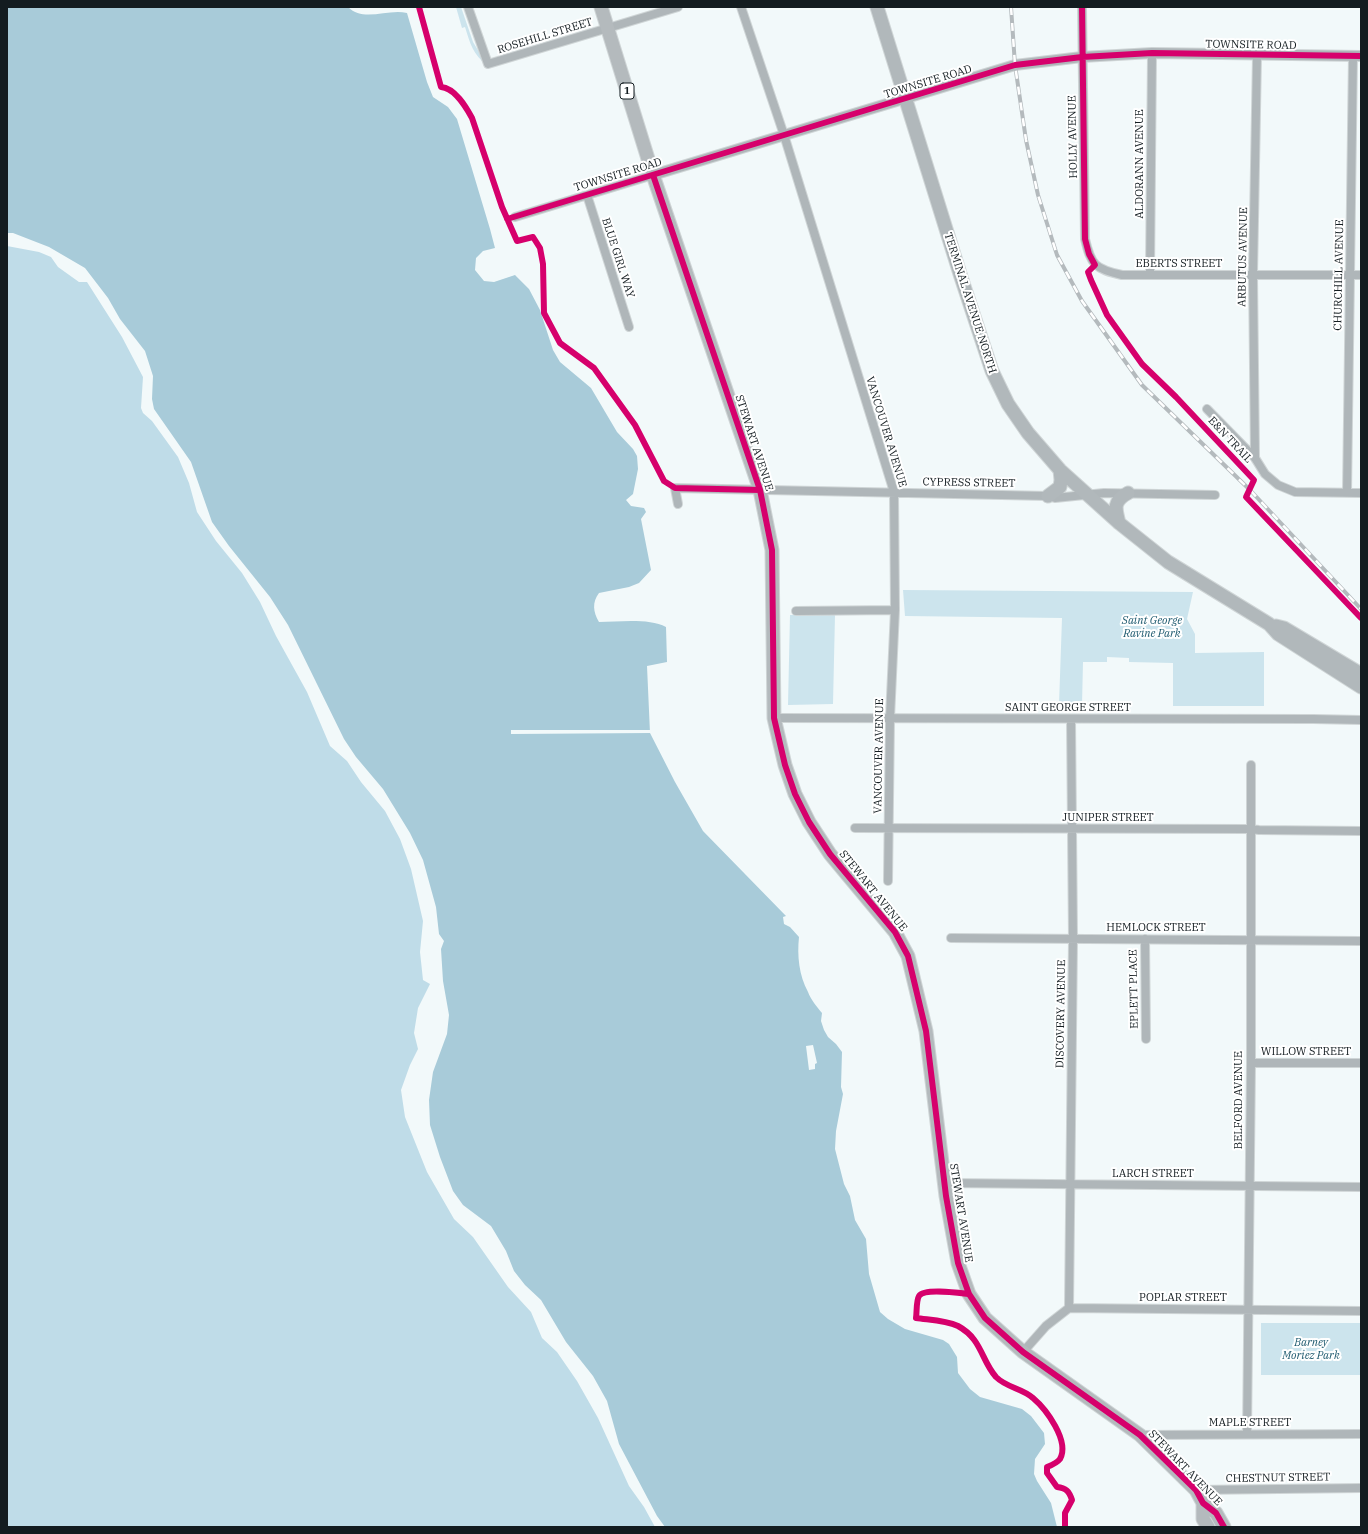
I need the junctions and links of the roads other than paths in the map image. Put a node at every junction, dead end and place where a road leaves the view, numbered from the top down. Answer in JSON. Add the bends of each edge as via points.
{"nodes":[{"id":1,"x":468,"y":7,"type":"edge"},
{"id":2,"x":601,"y":7,"type":"edge"},
{"id":3,"x":678,"y":7,"type":"edge"},
{"id":4,"x":741,"y":7,"type":"edge"},
{"id":5,"x":877,"y":7,"type":"edge"},
{"id":6,"x":1082,"y":7,"type":"edge"},
{"id":7,"x":608,"y":28,"type":"junction"},
{"id":8,"x":1152,"y":53,"type":"junction"},
{"id":9,"x":1257,"y":56,"type":"junction"},
{"id":10,"x":1357,"y":56,"type":"edge"},
{"id":11,"x":1082,"y":57,"type":"junction"},
{"id":12,"x":906,"y":99,"type":"junction"},
{"id":13,"x":784,"y":135,"type":"junction"},
{"id":14,"x":653,"y":175,"type":"junction"},
{"id":15,"x":587,"y":195,"type":"junction"},
{"id":16,"x":515,"y":217,"type":"dead end"},
{"id":17,"x":1095,"y":265,"type":"joint"},
{"id":18,"x":1150,"y":275,"type":"junction"},
{"id":19,"x":1253,"y":275,"type":"junction"},
{"id":20,"x":1350,"y":275,"type":"junction"},
{"id":21,"x":1361,"y":275,"type":"edge"},
{"id":22,"x":629,"y":327,"type":"dead end"},
{"id":23,"x":1207,"y":409,"type":"dead end"},
{"id":24,"x":1255,"y":458,"type":"junction"},
{"id":25,"x":1060,"y":470,"type":"junction"},
{"id":26,"x":760,"y":490,"type":"junction"},
{"id":27,"x":894,"y":492,"type":"junction"},
{"id":28,"x":1128,"y":493,"type":"junction"},
{"id":29,"x":1348,"y":493,"type":"junction"},
{"id":30,"x":1361,"y":493,"type":"edge"},
{"id":31,"x":1088,"y":495,"type":"junction"},
{"id":32,"x":1215,"y":495,"type":"dead end"},
{"id":33,"x":1048,"y":496,"type":"junction"},
{"id":34,"x":678,"y":504,"type":"dead end"},
{"id":35,"x":1119,"y":523,"type":"junction"},
{"id":36,"x":894,"y":610,"type":"junction"},
{"id":37,"x":796,"y":611,"type":"dead end"},
{"id":38,"x":1270,"y":625,"type":"junction"},
{"id":39,"x":1361,"y":674,"type":"edge"},
{"id":40,"x":1361,"y":687,"type":"edge"},
{"id":41,"x":774,"y":718,"type":"junction"},
{"id":42,"x":890,"y":718,"type":"junction"},
{"id":43,"x":1071,"y":719,"type":"junction"},
{"id":44,"x":1361,"y":720,"type":"edge"},
{"id":45,"x":1250,"y":765,"type":"dead end"},
{"id":46,"x":855,"y":828,"type":"dead end"},
{"id":47,"x":889,"y":828,"type":"junction"},
{"id":48,"x":1072,"y":829,"type":"junction"},
{"id":49,"x":1250,"y":829,"type":"junction"},
{"id":50,"x":1361,"y":831,"type":"edge"},
{"id":51,"x":888,"y":881,"type":"dead end"},
{"id":52,"x":951,"y":938,"type":"dead end"},
{"id":53,"x":1073,"y":939,"type":"junction"},
{"id":54,"x":1145,"y":939,"type":"junction"},
{"id":55,"x":1251,"y":940,"type":"junction"},
{"id":56,"x":1361,"y":941,"type":"edge"},
{"id":57,"x":1146,"y":1039,"type":"dead end"},
{"id":58,"x":1251,"y":1063,"type":"junction"},
{"id":59,"x":1361,"y":1063,"type":"edge"},
{"id":60,"x":945,"y":1183,"type":"junction"},
{"id":61,"x":1070,"y":1185,"type":"junction"},
{"id":62,"x":1249,"y":1186,"type":"junction"},
{"id":63,"x":1361,"y":1187,"type":"edge"},
{"id":64,"x":1069,"y":1308,"type":"junction"},
{"id":65,"x":1248,"y":1309,"type":"junction"},
{"id":66,"x":1361,"y":1311,"type":"edge"},
{"id":67,"x":1023,"y":1352,"type":"junction"},
{"id":68,"x":1246,"y":1434,"type":"junction"},
{"id":69,"x":1361,"y":1434,"type":"edge"},
{"id":70,"x":1140,"y":1435,"type":"junction"},
{"id":71,"x":1361,"y":1488,"type":"edge"},
{"id":72,"x":1196,"y":1490,"type":"junction"},
{"id":73,"x":1203,"y":1503,"type":"junction"},
{"id":74,"x":1208,"y":1527,"type":"edge"},
{"id":75,"x":1224,"y":1527,"type":"edge"}],
"edges":[{"from":1,"to":7,"type":"street","name":"ROSEHILL STREET","via":[[488,64]]},
{"from":2,"to":7,"type":"highway","name":"STEWART AVENUE","number":"1"},
{"from":3,"to":7,"type":"street","name":"ROSEHILL STREET"},
{"from":4,"to":13,"type":"street","name":"VANCOUVER AVENUE"},
{"from":5,"to":12,"type":"main road","name":"TERMINAL AVENUE NORTH"},
{"from":6,"to":11,"type":"street","name":"HOLLY AVENUE"},
{"from":7,"to":14,"type":"highway","name":"STEWART AVENUE","number":"1"},
{"from":8,"to":9,"type":"street","name":"TOWNSITE ROAD"},
{"from":8,"to":11,"type":"street","name":"TOWNSITE ROAD"},
{"from":8,"to":18,"type":"street","name":"ALDORANN AVENUE"},
{"from":9,"to":10,"type":"street","name":"TOWNSITE ROAD"},
{"from":9,"to":19,"type":"street","name":"ARBUTUS AVENUE"},
{"from":10,"to":20,"type":"street","name":"CHURCHILL AVENUE"},
{"from":11,"to":12,"type":"street","name":"TOWNSITE ROAD","via":[[1014,65]]},
{"from":11,"to":17,"type":"street","name":"HOLLY AVENUE","via":[[1085,239]]},
{"from":12,"to":13,"type":"street","name":"TOWNSITE ROAD"},
{"from":12,"to":25,"type":"main road","name":"TERMINAL AVENUE NORTH","via":[[992,370],[1008,404],[1028,433]]},
{"from":13,"to":14,"type":"street","name":"TOWNSITE ROAD"},
{"from":13,"to":27,"type":"street","name":"VANCOUVER AVENUE"},
{"from":14,"to":15,"type":"street","name":"TOWNSITE ROAD"},
{"from":14,"to":26,"type":"highway","name":"STEWART AVENUE","number":"1"},
{"from":15,"to":16,"type":"street","name":"TOWNSITE ROAD"},
{"from":15,"to":22,"type":"street","name":"BLUE GIRL WAY"},
{"from":17,"to":18,"type":"street","name":"EBERTS STREET","via":[[1108,272],[1122,275]]},
{"from":18,"to":19,"type":"street","name":"EBERTS STREET"},
{"from":19,"to":20,"type":"street","name":"EBERTS STREET"},
{"from":19,"to":24,"type":"street","name":"ARBUTUS AVENUE"},
{"from":20,"to":21,"type":"street","name":"EBERTS STREET"},
{"from":20,"to":29,"type":"street","name":"CHURCHILL AVENUE"},
{"from":23,"to":24,"type":"street"},
{"from":24,"to":29,"type":"street","via":[[1266,474],[1278,485],[1295,492]]},
{"from":25,"to":31,"type":"main road","name":"TERMINAL AVENUE NORTH"},
{"from":25,"to":33,"type":"main road","via":[[1060,487]]},
{"from":26,"to":27,"type":"street","name":"CYPRESS STREET"},
{"from":26,"to":34,"type":"street","name":"CYPRESS STREET","via":[[675,488]]},
{"from":26,"to":41,"type":"highway","name":"STEWART AVENUE","number":"1","via":[[772,550]]},
{"from":27,"to":33,"type":"street","name":"CYPRESS STREET"},
{"from":27,"to":36,"type":"street","name":"VANCOUVER AVENUE"},
{"from":28,"to":31,"type":"street","name":"CYPRESS STREET"},
{"from":28,"to":32,"type":"street","name":"CYPRESS STREET"},
{"from":28,"to":35,"type":"main road","via":[[1116,502]]},
{"from":29,"to":30,"type":"street"},
{"from":31,"to":33,"type":"street","name":"CYPRESS STREET","via":[[1055,498]]},
{"from":31,"to":35,"type":"main road","name":"TERMINAL AVENUE NORTH"},
{"from":35,"to":38,"type":"main road","name":"TERMINAL AVENUE NORTH","via":[[1168,562]]},
{"from":36,"to":37,"type":"street"},
{"from":36,"to":42,"type":"street","name":"VANCOUVER AVENUE"},
{"from":38,"to":39,"type":"main road","name":"TERMINAL AVENUE NORTH","via":[[1284,628]]},
{"from":38,"to":40,"type":"main road","name":"TERMINAL AVENUE NORTH","via":[[1278,634]]},
{"from":41,"to":42,"type":"street","name":"SAINT GEORGE STREET"},
{"from":41,"to":60,"type":"highway","name":"STEWART AVENUE","number":"1","via":[[784,765],[809,822],[830,854],[895,932],[908,956],[926,1031]]},
{"from":42,"to":43,"type":"street","name":"SAINT GEORGE STREET"},
{"from":42,"to":47,"type":"street","name":"VANCOUVER AVENUE"},
{"from":43,"to":44,"type":"street","name":"SAINT GEORGE STREET"},
{"from":43,"to":48,"type":"street","name":"DISCOVERY AVENUE"},
{"from":45,"to":49,"type":"street","name":"BELFORD AVENUE"},
{"from":46,"to":47,"type":"street","name":"JUNIPER STREET"},
{"from":47,"to":48,"type":"street","name":"JUNIPER STREET"},
{"from":47,"to":51,"type":"street","name":"VANCOUVER AVENUE"},
{"from":48,"to":49,"type":"street","name":"JUNIPER STREET"},
{"from":48,"to":53,"type":"street","name":"DISCOVERY AVENUE"},
{"from":49,"to":50,"type":"street","name":"JUNIPER STREET"},
{"from":49,"to":55,"type":"street","name":"BELFORD AVENUE"},
{"from":52,"to":53,"type":"street","name":"HEMLOCK STREET"},
{"from":53,"to":54,"type":"street","name":"HEMLOCK STREET"},
{"from":53,"to":61,"type":"street","name":"DISCOVERY AVENUE"},
{"from":54,"to":55,"type":"street","name":"HEMLOCK STREET"},
{"from":54,"to":57,"type":"street","name":"EPLETT PLACE"},
{"from":55,"to":56,"type":"street","name":"HEMLOCK STREET"},
{"from":55,"to":58,"type":"street","name":"BELFORD AVENUE"},
{"from":58,"to":59,"type":"street","name":"WILLOW STREET"},
{"from":58,"to":62,"type":"street","name":"BELFORD AVENUE"},
{"from":60,"to":61,"type":"street","name":"LARCH STREET"},
{"from":60,"to":67,"type":"highway","name":"STEWART AVENUE","number":"1","via":[[958,1264],[969,1294],[985,1318]]},
{"from":61,"to":62,"type":"street","name":"LARCH STREET"},
{"from":61,"to":64,"type":"street","name":"DISCOVERY AVENUE"},
{"from":62,"to":63,"type":"street","name":"LARCH STREET"},
{"from":62,"to":65,"type":"street","name":"BELFORD AVENUE"},
{"from":64,"to":65,"type":"street","name":"POPLAR STREET"},
{"from":64,"to":67,"type":"street","via":[[1046,1326]]},
{"from":65,"to":66,"type":"street","name":"POPLAR STREET"},
{"from":65,"to":68,"type":"street","name":"BELFORD AVENUE"},
{"from":67,"to":70,"type":"highway","name":"STEWART AVENUE","number":"1"},
{"from":68,"to":69,"type":"street","name":"MAPLE STREET"},
{"from":68,"to":70,"type":"street","name":"MAPLE STREET"},
{"from":70,"to":72,"type":"highway","name":"STEWART AVENUE","number":"1"},
{"from":71,"to":72,"type":"street","name":"CHESTNUT STREET"},
{"from":72,"to":73,"type":"highway","name":"STEWART AVENUE","number":"1"},
{"from":73,"to":74,"type":"highway","name":"STEWART AVENUE","number":"1","via":[[1203,1519]]},
{"from":73,"to":75,"type":"highway","name":"STEWART AVENUE","number":"1","via":[[1216,1513]]}]}
